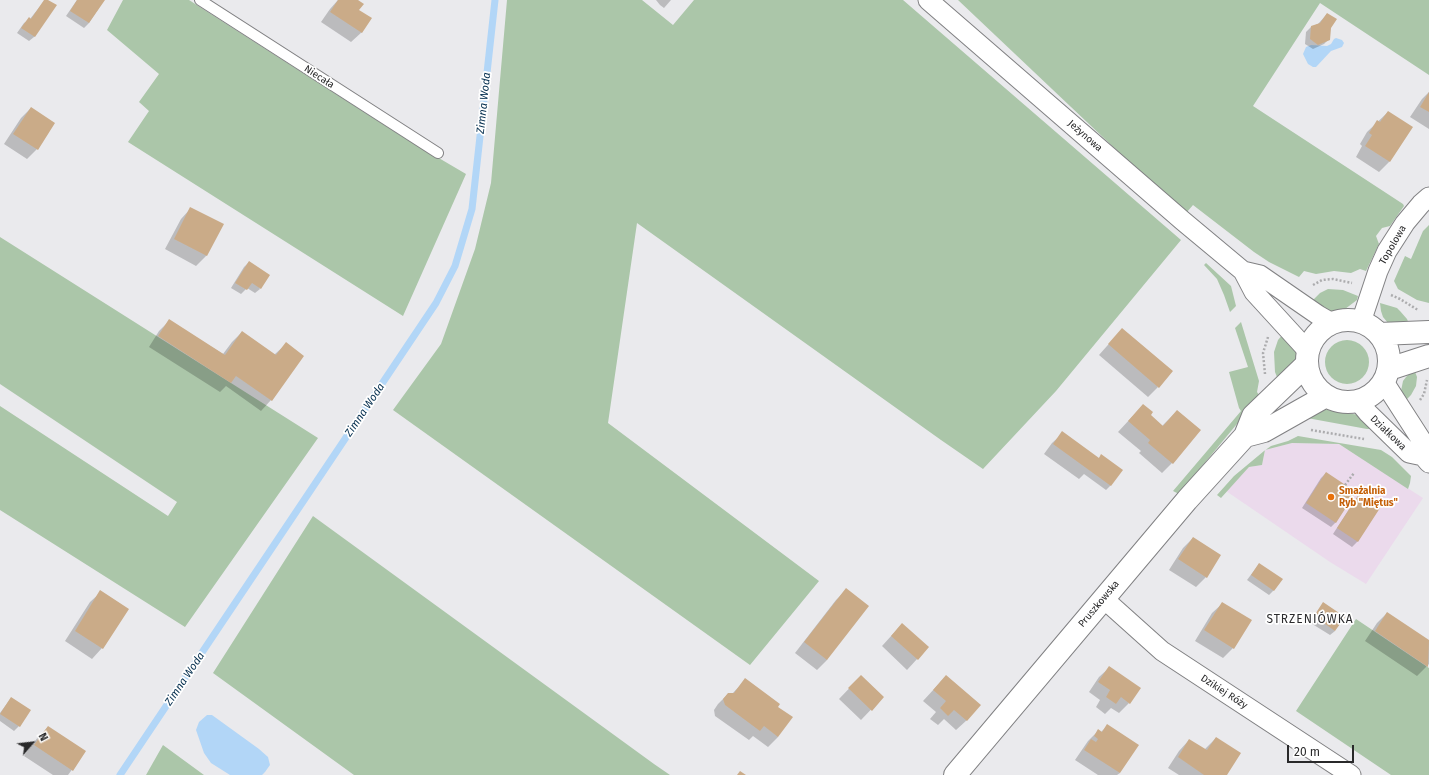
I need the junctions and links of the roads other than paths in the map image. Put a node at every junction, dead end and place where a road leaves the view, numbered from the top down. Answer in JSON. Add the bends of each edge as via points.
{"nodes":[{"id":1,"x":200,"y":0,"type":"edge"},
{"id":2,"x":928,"y":0,"type":"edge"},
{"id":3,"x":438,"y":153,"type":"dead end"},
{"id":4,"x":1429,"y":197,"type":"edge"},
{"id":5,"x":1243,"y":271,"type":"junction"},
{"id":6,"x":1361,"y":322,"type":"junction"},
{"id":7,"x":1332,"y":323,"type":"junction"},
{"id":8,"x":1429,"y":332,"type":"edge"},
{"id":9,"x":1379,"y":334,"type":"junction"},
{"id":10,"x":1307,"y":358,"type":"junction"},
{"id":11,"x":1428,"y":365,"type":"edge"},
{"id":12,"x":1386,"y":375,"type":"junction"},
{"id":13,"x":1326,"y":396,"type":"junction"},
{"id":14,"x":1358,"y":402,"type":"junction"},
{"id":15,"x":1245,"y":436,"type":"junction"},
{"id":16,"x":1426,"y":460,"type":"edge"},
{"id":17,"x":1104,"y":599,"type":"junction"},
{"id":18,"x":955,"y":775,"type":"edge"},
{"id":19,"x":1351,"y":775,"type":"edge"}],
"edges":[{"from":1,"to":3,"type":"lane","name":"Niecała"},
{"from":2,"to":5,"type":"street","name":"Jeżynowa"},
{"from":4,"to":6,"type":"street","name":"Topolowa","via":[[1405,223],[1387,251]]},
{"from":5,"to":7,"type":"street","name":"Jeżynowa","via":[[1260,275]]},
{"from":5,"to":10,"type":"street","name":"Jeżynowa","via":[[1254,292]]},
{"from":6,"to":7,"type":"street","via":[[1342,320]]},
{"from":6,"to":9,"type":"street"},
{"from":7,"to":10,"type":"street","via":[[1311,342]]},
{"from":8,"to":9,"type":"street"},
{"from":9,"to":12,"type":"street","via":[[1386,344],[1389,356]]},
{"from":10,"to":13,"type":"street","via":[[1312,382]]},
{"from":10,"to":15,"type":"street","name":"Pruszkowska","via":[[1253,416]]},
{"from":11,"to":12,"type":"street"},
{"from":12,"to":14,"type":"street","via":[[1374,394]]},
{"from":12,"to":16,"type":"street","name":"Działkowa","via":[[1422,442]]},
{"from":13,"to":14,"type":"street","via":[[1342,402]]},
{"from":13,"to":15,"type":"street","via":[[1264,431]]},
{"from":14,"to":16,"type":"street","name":"Działkowa","via":[[1409,453]]},
{"from":15,"to":17,"type":"street","name":"Pruszkowska"},
{"from":17,"to":18,"type":"street","name":"Pruszkowska"},
{"from":17,"to":19,"type":"street","name":"Dzikiej Róży","via":[[1162,651]]}]}
